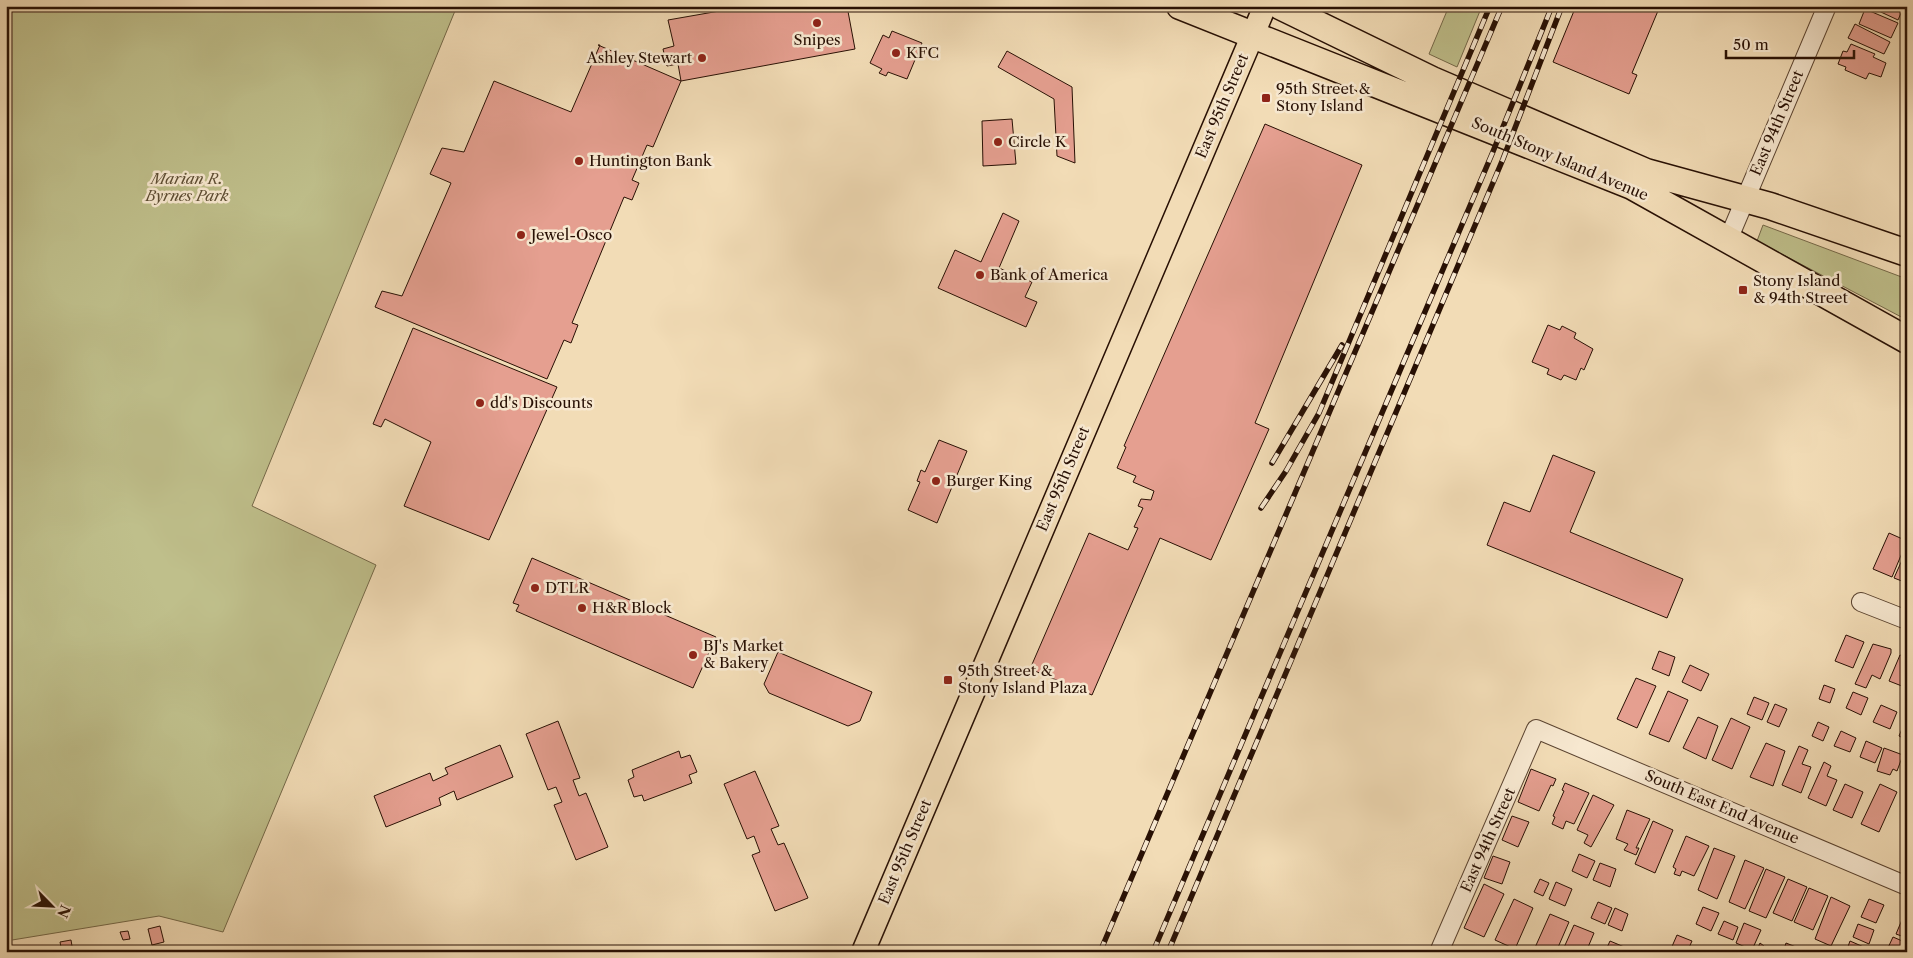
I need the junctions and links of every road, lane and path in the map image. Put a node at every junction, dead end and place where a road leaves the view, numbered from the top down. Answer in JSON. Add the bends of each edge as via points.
{"nodes":[{"id":1,"x":1180,"y":6,"type":"edge"},
{"id":2,"x":1265,"y":6,"type":"edge"},
{"id":3,"x":1280,"y":6,"type":"edge"},
{"id":4,"x":1827,"y":6,"type":"edge"},
{"id":5,"x":1252,"y":37,"type":"junction"},
{"id":6,"x":1745,"y":198,"type":"junction"},
{"id":7,"x":1728,"y":240,"type":"junction"},
{"id":8,"x":1907,"y":253,"type":"edge"},
{"id":9,"x":1907,"y":340,"type":"edge"},
{"id":10,"x":1861,"y":602,"type":"dead end"},
{"id":11,"x":1907,"y":620,"type":"edge"},
{"id":12,"x":1536,"y":729,"type":"joint"},
{"id":13,"x":1907,"y":886,"type":"edge"},
{"id":14,"x":863,"y":952,"type":"edge"},
{"id":15,"x":1439,"y":952,"type":"edge"}],
"edges":[{"from":1,"to":5,"type":"highway","name":"South Stony Island Avenue"},
{"from":2,"to":5,"type":"main road","name":"East 95th Street"},
{"from":3,"to":6,"type":"highway","name":"South Stony Island Avenue","via":[[1432,80],[1646,172]]},
{"from":4,"to":6,"type":"street","name":"East 94th Street"},
{"from":5,"to":7,"type":"highway","name":"South Stony Island Avenue","via":[[1632,186]]},
{"from":5,"to":14,"type":"main road","name":"East 95th Street"},
{"from":6,"to":7,"type":"street","name":"East 94th Street"},
{"from":6,"to":8,"type":"highway","name":"South Stony Island Avenue"},
{"from":7,"to":9,"type":"highway","name":"South Stony Island Avenue"},
{"from":10,"to":11,"type":"street"},
{"from":12,"to":13,"type":"street","name":"South East End Avenue"},
{"from":12,"to":15,"type":"street","name":"East 94th Street"}]}
